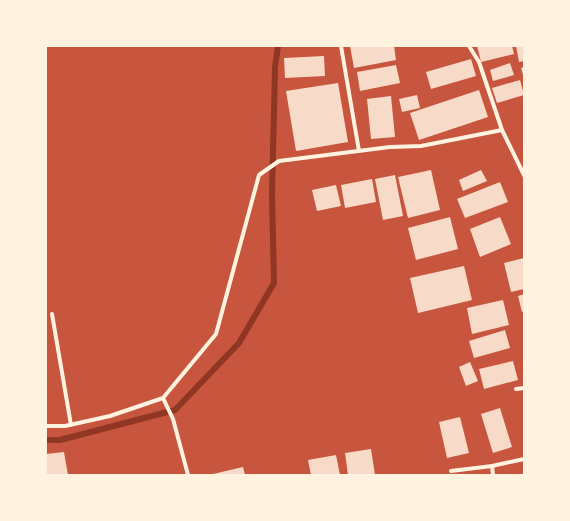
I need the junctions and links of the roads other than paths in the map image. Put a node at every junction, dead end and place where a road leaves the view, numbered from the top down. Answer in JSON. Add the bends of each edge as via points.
{"nodes":[{"id":1,"x":341,"y":46,"type":"edge"},
{"id":2,"x":469,"y":46,"type":"edge"},
{"id":3,"x":502,"y":130,"type":"junction"},
{"id":4,"x":359,"y":151,"type":"junction"},
{"id":5,"x":524,"y":175,"type":"edge"},
{"id":6,"x":52,"y":314,"type":"dead end"},
{"id":7,"x":524,"y":388,"type":"edge"},
{"id":8,"x":516,"y":389,"type":"dead end"},
{"id":9,"x":163,"y":398,"type":"junction"},
{"id":10,"x":71,"y":425,"type":"junction"},
{"id":11,"x":46,"y":426,"type":"edge"},
{"id":12,"x":524,"y":459,"type":"edge"},
{"id":13,"x":492,"y":466,"type":"junction"},
{"id":14,"x":451,"y":472,"type":"dead end"},
{"id":15,"x":188,"y":475,"type":"edge"},
{"id":16,"x":492,"y":475,"type":"edge"}],
"edges":[{"from":1,"to":4,"type":"street"},
{"from":2,"to":3,"type":"street","via":[[479,62]]},
{"from":3,"to":4,"type":"street","via":[[421,146]]},
{"from":3,"to":5,"type":"street"},
{"from":4,"to":9,"type":"street","via":[[279,161],[259,175],[216,334]]},
{"from":6,"to":10,"type":"street"},
{"from":7,"to":8,"type":"street"},
{"from":9,"to":10,"type":"street","via":[[110,416]]},
{"from":9,"to":15,"type":"street","via":[[173,419]]},
{"from":10,"to":11,"type":"street"},
{"from":12,"to":13,"type":"street"},
{"from":13,"to":14,"type":"street"},
{"from":13,"to":16,"type":"street"}]}
